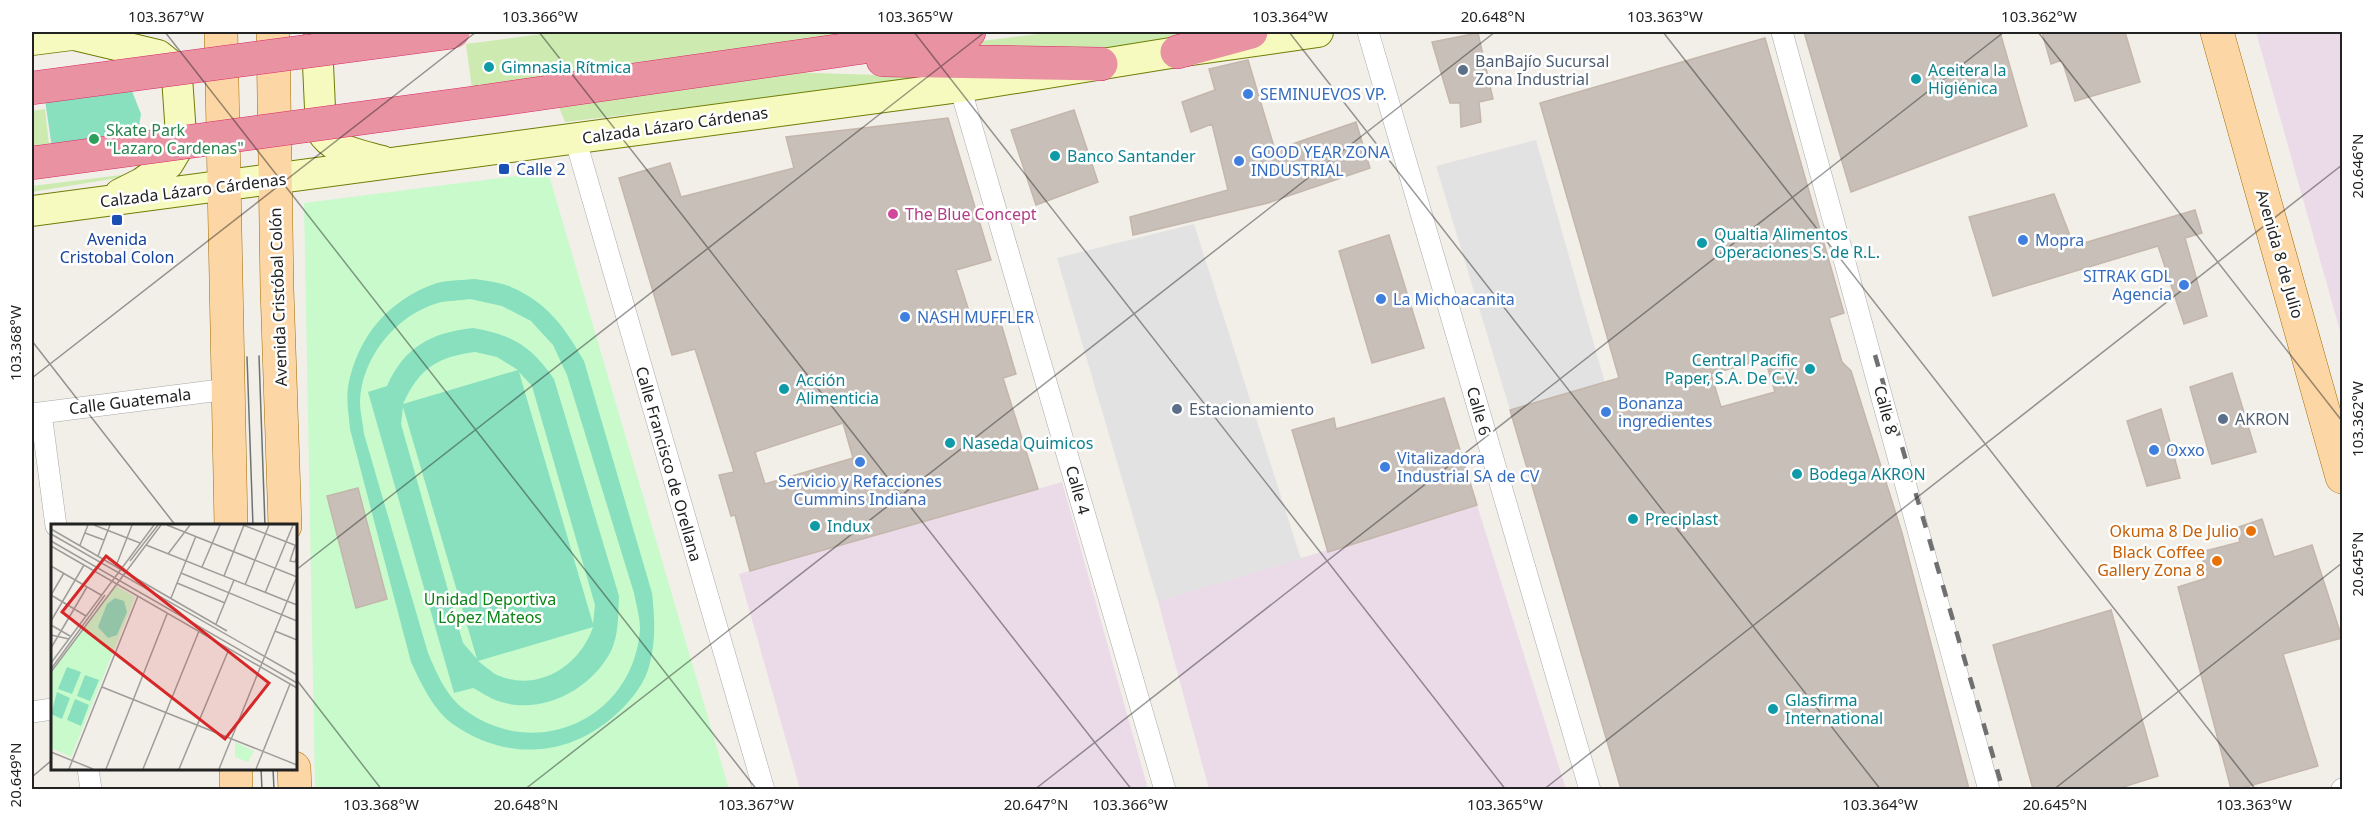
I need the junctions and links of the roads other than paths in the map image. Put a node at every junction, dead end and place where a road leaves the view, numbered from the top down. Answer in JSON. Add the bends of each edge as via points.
{"nodes":[{"id":1,"x":221,"y":32,"type":"edge"},
{"id":2,"x":273,"y":32,"type":"edge"},
{"id":3,"x":323,"y":32,"type":"edge"},
{"id":4,"x":453,"y":32,"type":"edge"},
{"id":5,"x":969,"y":32,"type":"edge"},
{"id":6,"x":1251,"y":32,"type":"edge"},
{"id":7,"x":1318,"y":32,"type":"edge"},
{"id":8,"x":1368,"y":32,"type":"edge"},
{"id":9,"x":1782,"y":32,"type":"edge"},
{"id":10,"x":2217,"y":32,"type":"edge"},
{"id":11,"x":87,"y":33,"type":"edge"},
{"id":12,"x":32,"y":40,"type":"edge"},
{"id":13,"x":1177,"y":51,"type":"junction"},
{"id":14,"x":782,"y":58,"type":"junction"},
{"id":15,"x":1101,"y":64,"type":"junction"},
{"id":16,"x":960,"y":87,"type":"junction"},
{"id":17,"x":32,"y":88,"type":"edge"},
{"id":18,"x":574,"y":138,"type":"junction"},
{"id":19,"x":32,"y":162,"type":"edge"},
{"id":20,"x":389,"y":163,"type":"junction"},
{"id":21,"x":274,"y":180,"type":"junction"},
{"id":22,"x":224,"y":186,"type":"junction"},
{"id":23,"x":104,"y":202,"type":"junction"},
{"id":24,"x":32,"y":212,"type":"edge"},
{"id":25,"x":225,"y":247,"type":"junction"},
{"id":26,"x":277,"y":289,"type":"junction"},
{"id":27,"x":228,"y":389,"type":"junction"},
{"id":28,"x":36,"y":413,"type":"edge"},
{"id":29,"x":2343,"y":477,"type":"edge"},
{"id":30,"x":56,"y":524,"type":"edge"},
{"id":31,"x":231,"y":524,"type":"edge"},
{"id":32,"x":285,"y":524,"type":"edge"},
{"id":33,"x":51,"y":709,"type":"edge"},
{"id":34,"x":32,"y":712,"type":"edge"},
{"id":35,"x":88,"y":770,"type":"edge"},
{"id":36,"x":236,"y":770,"type":"edge"},
{"id":37,"x":294,"y":770,"type":"edge"},
{"id":38,"x":91,"y":789,"type":"edge"},
{"id":39,"x":236,"y":789,"type":"edge"},
{"id":40,"x":295,"y":789,"type":"edge"},
{"id":41,"x":764,"y":789,"type":"edge"},
{"id":42,"x":1165,"y":789,"type":"edge"},
{"id":43,"x":1590,"y":789,"type":"edge"},
{"id":44,"x":1989,"y":789,"type":"edge"}],
"edges":[{"from":1,"to":22,"type":"main road"},
{"from":2,"to":21,"type":"main road","name":"Avenida Cristóbal Colón"},
{"from":3,"to":20,"type":"main road","via":[[317,43],[321,130],[325,138]]},
{"from":4,"to":17,"type":"highway","bridge":true},
{"from":5,"to":14,"type":"highway"},
{"from":6,"to":13,"type":"highway"},
{"from":7,"to":13,"type":"main road","name":"Calzada Lázaro Cárdenas"},
{"from":8,"to":43,"type":"street","name":"Calle 6"},
{"from":9,"to":44,"type":"street","name":"Calle 8"},
{"from":10,"to":29,"type":"main road","name":"Avenida 8 de Julio"},
{"from":11,"to":12,"type":"main road"},
{"from":11,"to":23,"type":"main road","via":[[158,55],[177,77],[181,135],[177,149],[156,174]]},
{"from":13,"to":15,"type":"main road","name":"Calzada Lázaro Cárdenas"},
{"from":14,"to":15,"type":"highway"},
{"from":14,"to":19,"type":"highway","bridge":true},
{"from":15,"to":16,"type":"main road","name":"Calzada Lázaro Cárdenas"},
{"from":16,"to":18,"type":"main road","name":"Calzada Lázaro Cárdenas"},
{"from":16,"to":42,"type":"street","name":"Calle 4"},
{"from":18,"to":20,"type":"main road","name":"Calzada Lázaro Cárdenas"},
{"from":18,"to":41,"type":"street","name":"Calle Francisco de Orellana"},
{"from":20,"to":21,"type":"main road","name":"Calzada Lázaro Cárdenas"},
{"from":21,"to":22,"type":"main road","name":"Calzada Lázaro Cárdenas"},
{"from":21,"to":26,"type":"main road","name":"Avenida Cristóbal Colón"},
{"from":22,"to":23,"type":"main road","name":"Calzada Lázaro Cárdenas"},
{"from":22,"to":25,"type":"main road"},
{"from":23,"to":24,"type":"main road","name":"Calzada Lázaro Cárdenas"},
{"from":25,"to":26,"type":"main road","via":[[254,264]]},
{"from":25,"to":27,"type":"main road"},
{"from":26,"to":32,"type":"main road","name":"Avenida Cristóbal Colón"},
{"from":27,"to":28,"type":"street","name":"Calle Guatemala"},
{"from":27,"to":31,"type":"main road"},
{"from":28,"to":30,"type":"street"},
{"from":33,"to":34,"type":"street"},
{"from":35,"to":38,"type":"street"},
{"from":36,"to":39,"type":"main road"},
{"from":37,"to":40,"type":"main road"}]}
